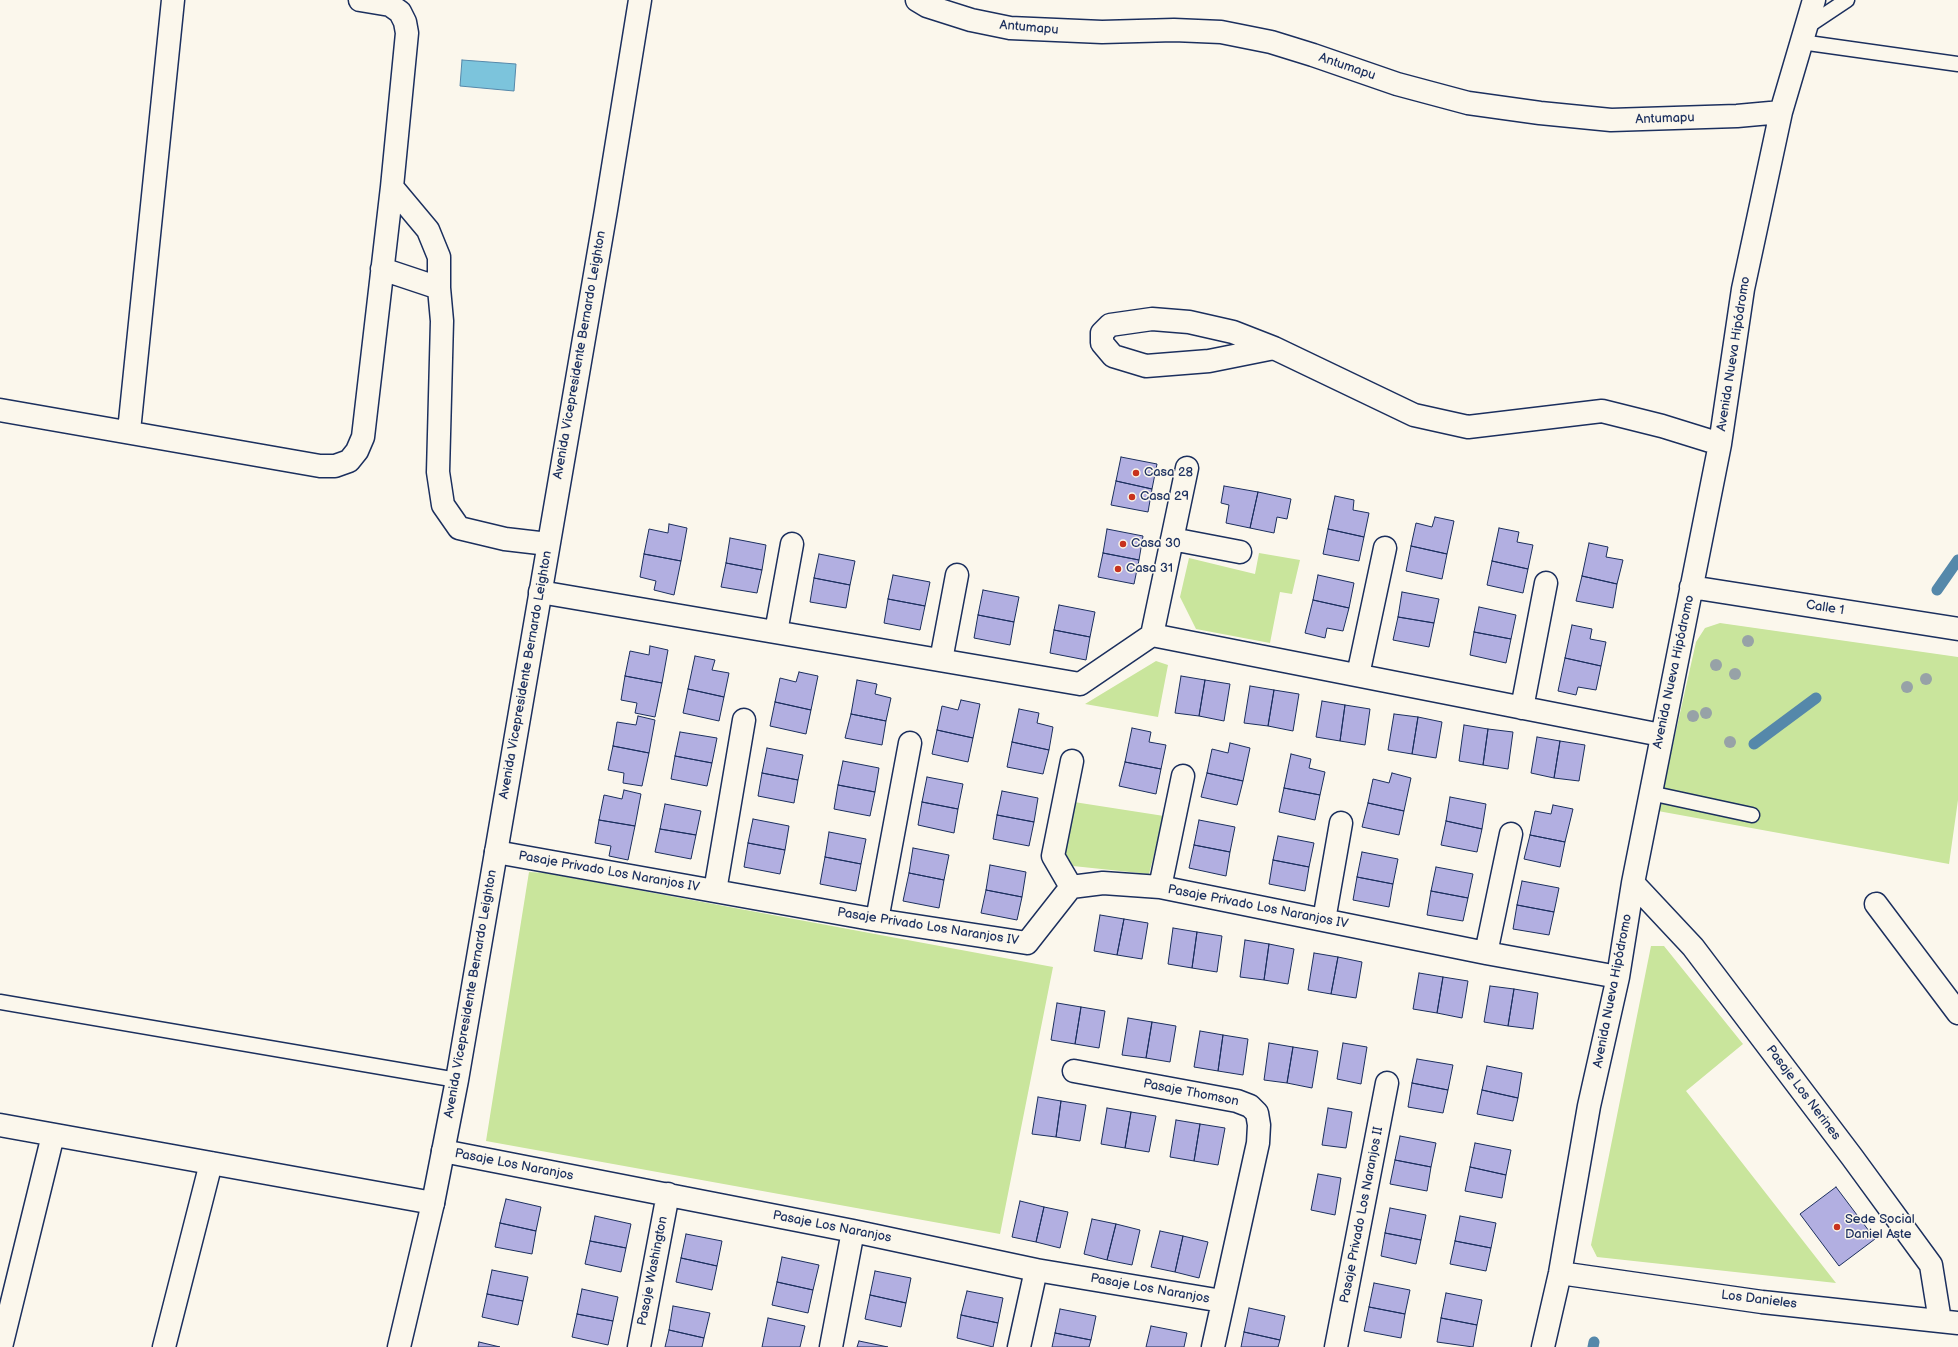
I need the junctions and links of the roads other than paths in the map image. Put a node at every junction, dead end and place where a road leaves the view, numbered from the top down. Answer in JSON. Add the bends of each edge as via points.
{"nodes":[{"id":1,"x":174,"y":0,"type":"edge"},
{"id":2,"x":360,"y":0,"type":"edge"},
{"id":3,"x":640,"y":0,"type":"edge"},
{"id":4,"x":917,"y":0,"type":"edge"},
{"id":5,"x":1814,"y":0,"type":"edge"},
{"id":6,"x":1847,"y":0,"type":"edge"},
{"id":7,"x":1802,"y":35,"type":"junction"},
{"id":8,"x":1958,"y":64,"type":"edge"},
{"id":9,"x":1781,"y":112,"type":"junction"},
{"id":10,"x":392,"y":187,"type":"junction"},
{"id":11,"x":382,"y":269,"type":"junction"},
{"id":12,"x":439,"y":288,"type":"junction"},
{"id":13,"x":1274,"y":348,"type":"junction"},
{"id":14,"x":0,"y":410,"type":"edge"},
{"id":15,"x":129,"y":431,"type":"junction"},
{"id":16,"x":1720,"y":444,"type":"junction"},
{"id":17,"x":1187,"y":468,"type":"dead end"},
{"id":18,"x":1172,"y":539,"type":"junction"},
{"id":19,"x":548,"y":544,"type":"junction"},
{"id":20,"x":792,"y":544,"type":"dead end"},
{"id":21,"x":1385,"y":548,"type":"dead end"},
{"id":22,"x":1240,"y":552,"type":"dead end"},
{"id":23,"x":957,"y":575,"type":"dead end"},
{"id":24,"x":1546,"y":583,"type":"dead end"},
{"id":25,"x":1691,"y":587,"type":"junction"},
{"id":26,"x":540,"y":592,"type":"junction"},
{"id":27,"x":1958,"y":629,"type":"edge"},
{"id":28,"x":776,"y":632,"type":"junction"},
{"id":29,"x":1152,"y":635,"type":"junction"},
{"id":30,"x":941,"y":660,"type":"junction"},
{"id":31,"x":1358,"y":675,"type":"junction"},
{"id":32,"x":1522,"y":708,"type":"junction"},
{"id":33,"x":744,"y":720,"type":"dead end"},
{"id":34,"x":1661,"y":735,"type":"junction"},
{"id":35,"x":910,"y":743,"type":"dead end"},
{"id":36,"x":1072,"y":761,"type":"dead end"},
{"id":37,"x":1183,"y":776,"type":"dead end"},
{"id":38,"x":1650,"y":792,"type":"junction"},
{"id":39,"x":1752,"y":815,"type":"dead end"},
{"id":40,"x":1341,"y":823,"type":"dead end"},
{"id":41,"x":1511,"y":834,"type":"dead end"},
{"id":42,"x":496,"y":852,"type":"junction"},
{"id":43,"x":1633,"y":882,"type":"junction"},
{"id":44,"x":1071,"y":887,"type":"junction"},
{"id":45,"x":1160,"y":888,"type":"junction"},
{"id":46,"x":715,"y":890,"type":"junction"},
{"id":47,"x":1876,"y":904,"type":"dead end"},
{"id":48,"x":877,"y":920,"type":"junction"},
{"id":49,"x":1324,"y":920,"type":"junction"},
{"id":50,"x":1486,"y":953,"type":"junction"},
{"id":51,"x":1618,"y":977,"type":"junction"},
{"id":52,"x":0,"y":1002,"type":"edge"},
{"id":53,"x":1958,"y":1013,"type":"edge"},
{"id":54,"x":1074,"y":1071,"type":"dead end"},
{"id":55,"x":457,"y":1080,"type":"junction"},
{"id":56,"x":1387,"y":1083,"type":"dead end"},
{"id":57,"x":0,"y":1125,"type":"edge"},
{"id":58,"x":53,"y":1135,"type":"junction"},
{"id":59,"x":443,"y":1152,"type":"junction"},
{"id":60,"x":211,"y":1163,"type":"junction"},
{"id":61,"x":668,"y":1194,"type":"junction"},
{"id":62,"x":433,"y":1203,"type":"junction"},
{"id":63,"x":853,"y":1230,"type":"junction"},
{"id":64,"x":1036,"y":1270,"type":"junction"},
{"id":65,"x":1560,"y":1273,"type":"junction"},
{"id":66,"x":1222,"y":1301,"type":"junction"},
{"id":67,"x":1949,"y":1322,"type":"edge"},
{"id":68,"x":1,"y":1347,"type":"edge"},
{"id":69,"x":164,"y":1347,"type":"edge"},
{"id":70,"x":399,"y":1347,"type":"edge"},
{"id":71,"x":639,"y":1347,"type":"edge"},
{"id":72,"x":831,"y":1347,"type":"edge"},
{"id":73,"x":1019,"y":1347,"type":"edge"},
{"id":74,"x":1213,"y":1347,"type":"edge"},
{"id":75,"x":1336,"y":1347,"type":"edge"},
{"id":76,"x":1543,"y":1347,"type":"edge"}],
"edges":[{"from":1,"to":15,"type":"street"},
{"from":2,"to":10,"type":"street","via":[[390,5],[400,12],[407,33]]},
{"from":3,"to":19,"type":"street","name":"Avenida Vicepresidente Bernardo Leighton"},
{"from":4,"to":9,"type":"street","name":"Antumapu","via":[[927,6],[971,20],[1010,28],[1102,32],[1221,32],[1278,44],[1396,84],[1468,103],[1540,113],[1611,120]]},
{"from":5,"to":7,"type":"street","name":"Avenida Nueva Hipódromo"},
{"from":6,"to":7,"type":"lane"},
{"from":7,"to":8,"type":"lane"},
{"from":7,"to":9,"type":"street","name":"Avenida Nueva Hipódromo"},
{"from":9,"to":16,"type":"street","name":"Avenida Nueva Hipódromo","via":[[1743,289]]},
{"from":10,"to":11,"type":"street"},
{"from":10,"to":12,"type":"street","via":[[428,230],[439,257]]},
{"from":11,"to":12,"type":"street"},
{"from":11,"to":15,"type":"street","via":[[363,437],[349,461],[335,466],[320,466]]},
{"from":12,"to":19,"type":"street","via":[[442,320],[438,472],[443,505],[460,528],[505,539]]},
{"from":13,"to":13,"type":"street","via":[[1209,361],[1146,366],[1113,356],[1102,343],[1102,333],[1110,325],[1152,319],[1190,322],[1233,332]]},
{"from":13,"to":16,"type":"street","via":[[1414,415],[1468,427],[1602,411]]},
{"from":14,"to":15,"type":"street"},
{"from":16,"to":25,"type":"street","name":"Avenida Nueva Hipódromo"},
{"from":17,"to":18,"type":"street"},
{"from":18,"to":22,"type":"street"},
{"from":18,"to":29,"type":"street"},
{"from":19,"to":26,"type":"street","name":"Avenida Vicepresidente Bernardo Leighton"},
{"from":20,"to":28,"type":"street"},
{"from":21,"to":31,"type":"street"},
{"from":23,"to":30,"type":"street"},
{"from":24,"to":32,"type":"street"},
{"from":25,"to":27,"type":"street","name":"Calle 1"},
{"from":25,"to":34,"type":"street","name":"Avenida Nueva Hipódromo"},
{"from":26,"to":28,"type":"street"},
{"from":26,"to":42,"type":"street","name":"Avenida Vicepresidente Bernardo Leighton"},
{"from":28,"to":30,"type":"street"},
{"from":29,"to":30,"type":"street","via":[[1080,684]]},
{"from":29,"to":31,"type":"street"},
{"from":31,"to":32,"type":"street"},
{"from":32,"to":34,"type":"street"},
{"from":33,"to":46,"type":"street"},
{"from":34,"to":38,"type":"street","name":"Avenida Nueva Hipódromo"},
{"from":35,"to":48,"type":"street"},
{"from":36,"to":44,"type":"street","via":[[1053,856]]},
{"from":37,"to":45,"type":"street"},
{"from":38,"to":39,"type":"lane"},
{"from":38,"to":43,"type":"street","name":"Avenida Nueva Hipódromo"},
{"from":40,"to":49,"type":"street"},
{"from":41,"to":50,"type":"street"},
{"from":42,"to":46,"type":"street","name":"Pasaje Privado Los Naranjos IV"},
{"from":42,"to":55,"type":"street","name":"Avenida Vicepresidente Bernardo Leighton"},
{"from":43,"to":51,"type":"street","name":"Avenida Nueva Hipódromo"},
{"from":43,"to":67,"type":"street","name":"Pasaje Los Nerines","via":[[1693,948],[1931,1265]]},
{"from":44,"to":45,"type":"street","name":"Pasaje Privado Los Naranjos IV","via":[[1103,883]]},
{"from":44,"to":48,"type":"street","name":"Pasaje Privado Los Naranjos IV","via":[[1027,943]]},
{"from":45,"to":49,"type":"street","name":"Pasaje Privado Los Naranjos IV"},
{"from":46,"to":48,"type":"street","name":"Pasaje Privado Los Naranjos IV"},
{"from":47,"to":53,"type":"street"},
{"from":49,"to":50,"type":"street","name":"Pasaje Privado Los Naranjos IV"},
{"from":50,"to":51,"type":"street","name":"Pasaje Privado Los Naranjos IV"},
{"from":51,"to":65,"type":"street","name":"Avenida Nueva Hipódromo","via":[[1589,1106]]},
{"from":52,"to":55,"type":"lane"},
{"from":54,"to":66,"type":"street","name":"Pasaje Thomson","via":[[1237,1101],[1250,1106],[1257,1114],[1258,1143]]},
{"from":55,"to":59,"type":"street","name":"Avenida Vicepresidente Bernardo Leighton"},
{"from":56,"to":75,"type":"street","name":"Pasaje Privado Los Naranjos II"},
{"from":57,"to":58,"type":"street"},
{"from":58,"to":60,"type":"street"},
{"from":58,"to":68,"type":"street"},
{"from":59,"to":61,"type":"street","name":"Pasaje Los Naranjos"},
{"from":59,"to":62,"type":"street","name":"Avenida Vicepresidente Bernardo Leighton"},
{"from":60,"to":62,"type":"street"},
{"from":60,"to":69,"type":"street"},
{"from":61,"to":63,"type":"street","name":"Pasaje Los Naranjos"},
{"from":61,"to":71,"type":"street","name":"Pasaje Washington"},
{"from":62,"to":70,"type":"street","name":"Avenida Vicepresidente Bernardo Leighton"},
{"from":63,"to":64,"type":"street","name":"Pasaje Los Naranjos"},
{"from":63,"to":72,"type":"street"},
{"from":64,"to":66,"type":"street","name":"Pasaje Los Naranjos"},
{"from":64,"to":73,"type":"street"},
{"from":65,"to":67,"type":"street","name":"Los Danieles","via":[[1762,1302]]},
{"from":65,"to":76,"type":"street","name":"Avenida Nueva Hipódromo"},
{"from":66,"to":74,"type":"street"}]}
